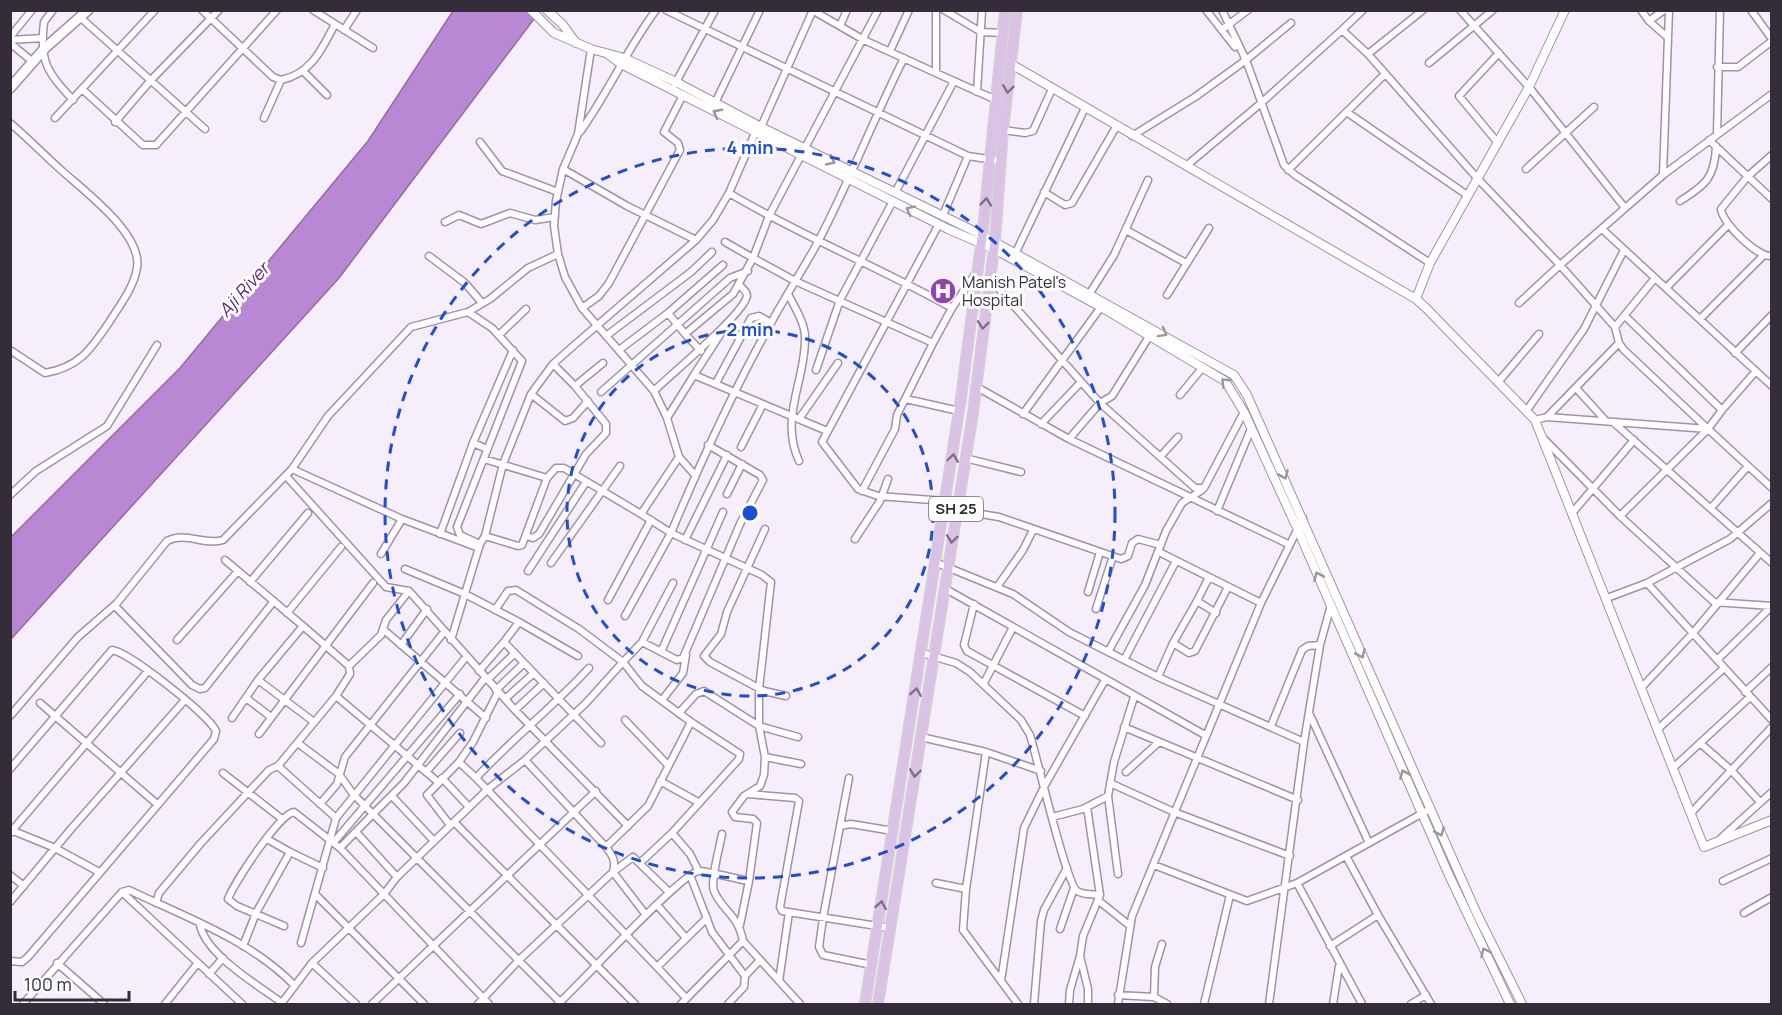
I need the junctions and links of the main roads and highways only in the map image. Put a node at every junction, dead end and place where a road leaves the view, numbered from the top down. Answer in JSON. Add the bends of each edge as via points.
{"nodes":[{"id":1,"x":1005,"y":10,"type":"edge"},
{"id":2,"x":1017,"y":10,"type":"edge"},
{"id":3,"x":85,"y":14,"type":"edge"},
{"id":4,"x":12,"y":86,"type":"edge"},
{"id":5,"x":865,"y":1005,"type":"edge"},
{"id":6,"x":878,"y":1005,"type":"edge"}],
"edges":[{"from":5,"to":1,"type":"main road","one_way":true,"via":[[960,411]]},
{"from":2,"to":6,"type":"main road","number":"SH 25","one_way":true,"via":[[995,245]]},
{"from":3,"to":4,"type":"main road","via":[[44,43]]}]}
